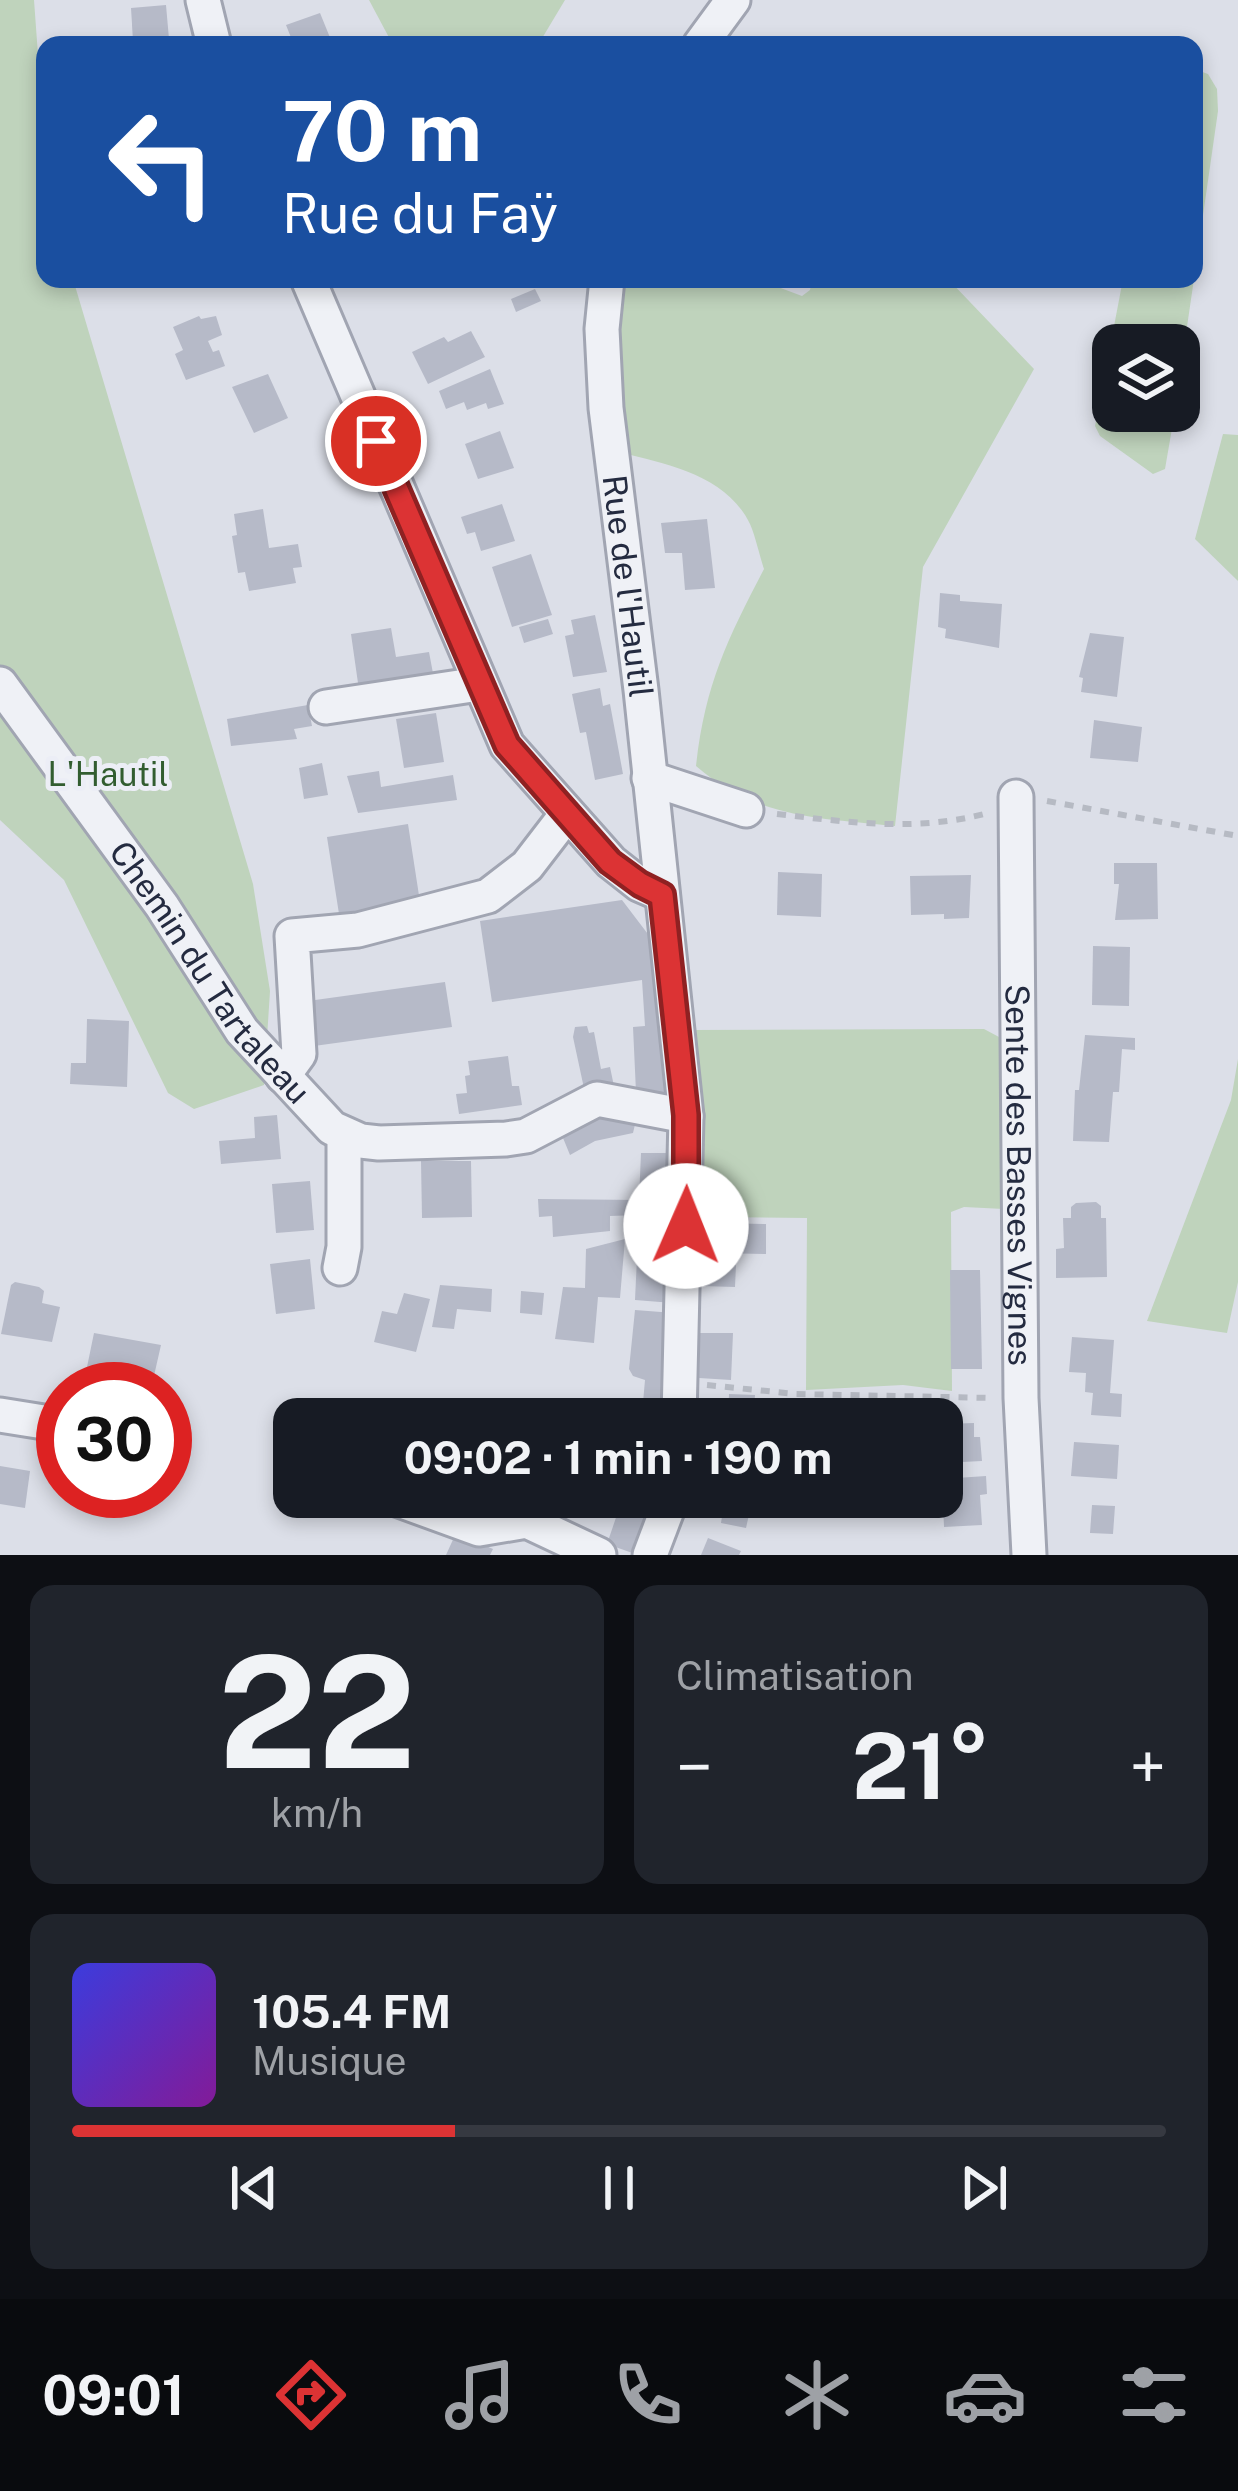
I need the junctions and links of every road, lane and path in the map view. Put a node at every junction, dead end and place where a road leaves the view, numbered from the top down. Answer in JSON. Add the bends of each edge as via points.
{"nodes":[{"id":1,"x":202,"y":0,"type":"edge"},
{"id":2,"x":734,"y":0,"type":"edge"},
{"id":3,"x":212,"y":36,"type":"edge"},
{"id":4,"x":707,"y":36,"type":"edge"},
{"id":5,"x":312,"y":288,"type":"edge"},
{"id":6,"x":606,"y":288,"type":"edge"},
{"id":7,"x":0,"y":684,"type":"edge"},
{"id":8,"x":479,"y":685,"type":"junction"},
{"id":9,"x":326,"y":707,"type":"dead end"},
{"id":10,"x":649,"y":778,"type":"junction"},
{"id":11,"x":1016,"y":797,"type":"dead end"},
{"id":12,"x":746,"y":810,"type":"dead end"},
{"id":13,"x":567,"y":814,"type":"junction"},
{"id":14,"x":662,"y":895,"type":"junction"},
{"id":15,"x":283,"y":1076,"type":"junction"},
{"id":16,"x":686,"y":1115,"type":"junction"},
{"id":17,"x":344,"y":1135,"type":"junction"},
{"id":18,"x":340,"y":1268,"type":"dead end"},
{"id":19,"x":682,"y":1384,"type":"junction"},
{"id":20,"x":681,"y":1398,"type":"edge"},
{"id":21,"x":1021,"y":1398,"type":"junction"},
{"id":22,"x":0,"y":1415,"type":"edge"},
{"id":23,"x":36,"y":1421,"type":"edge"},
{"id":24,"x":449,"y":1518,"type":"edge"},
{"id":25,"x":664,"y":1518,"type":"edge"},
{"id":26,"x":599,"y":1555,"type":"edge"},
{"id":27,"x":650,"y":1555,"type":"edge"},
{"id":28,"x":1029,"y":1555,"type":"edge"}],
"edges":[{"from":1,"to":3,"type":"street"},
{"from":2,"to":4,"type":"street"},
{"from":5,"to":8,"type":"street"},
{"from":6,"to":10,"type":"street","name":"Rue de l'Hautil","via":[[606,408]]},
{"from":7,"to":15,"type":"street","name":"Chemin du Tartaleau","via":[[242,1030]]},
{"from":8,"to":9,"type":"street"},
{"from":8,"to":13,"type":"street","via":[[507,745]]},
{"from":10,"to":12,"type":"street"},
{"from":10,"to":14,"type":"street","name":"Rue de l'Hautil"},
{"from":11,"to":21,"type":"street","name":"Sente des Basses Vignes"},
{"from":13,"to":14,"type":"street","via":[[610,862]]},
{"from":13,"to":15,"type":"street","via":[[526,866],[488,896],[358,930],[292,936],[299,1054]]},
{"from":14,"to":16,"type":"street","name":"Rue de l'Hautil"},
{"from":15,"to":17,"type":"street","name":"Chemin du Tartaleau"},
{"from":16,"to":17,"type":"street","via":[[597,1099],[540,1130],[506,1138],[413,1144]]},
{"from":16,"to":19,"type":"street","name":"Rue de l'Hautil"},
{"from":17,"to":18,"type":"street"},
{"from":19,"to":20,"type":"street","name":"Rue de l'Hautil"},
{"from":19,"to":21,"type":"path"},
{"from":21,"to":28,"type":"street","name":"Sente des Basses Vignes"},
{"from":22,"to":23,"type":"street"},
{"from":24,"to":26,"type":"street","via":[[479,1529],[526,1521]]},
{"from":25,"to":27,"type":"street"}]}
